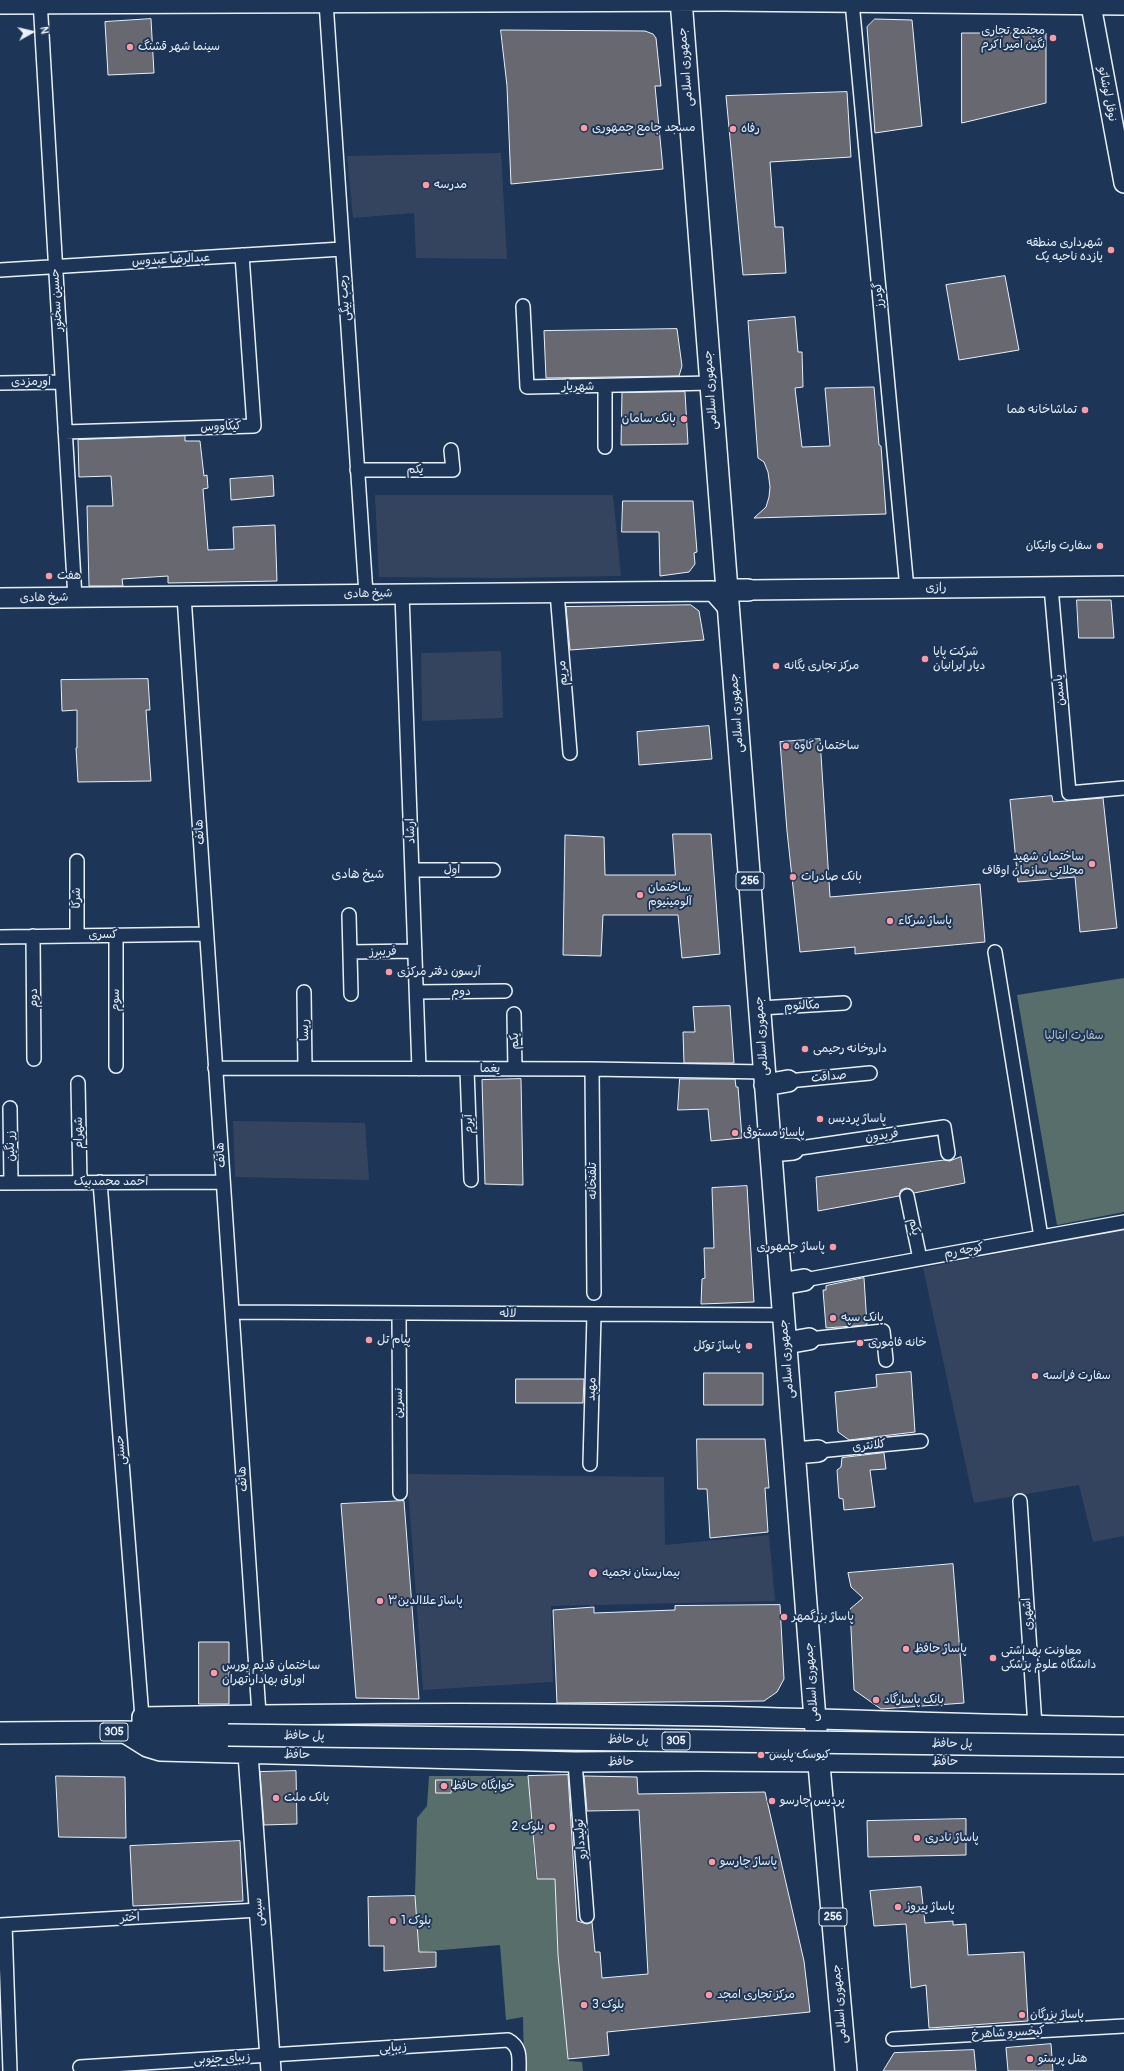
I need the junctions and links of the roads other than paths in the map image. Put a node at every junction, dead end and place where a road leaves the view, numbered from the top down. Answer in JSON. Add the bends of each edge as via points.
{"nodes":[{"id":1,"x":687,"y":0,"type":"edge"},
{"id":2,"x":40,"y":1,"type":"edge"},
{"id":3,"x":527,"y":1,"type":"edge"},
{"id":4,"x":326,"y":2,"type":"junction"},
{"id":5,"x":852,"y":2,"type":"junction"},
{"id":6,"x":1090,"y":2,"type":"edge"},
{"id":7,"x":0,"y":3,"type":"edge"},
{"id":8,"x":1124,"y":4,"type":"edge"},
{"id":9,"x":1124,"y":184,"type":"edge"},
{"id":10,"x":342,"y":249,"type":"junction"},
{"id":11,"x":242,"y":255,"type":"junction"},
{"id":12,"x":55,"y":266,"type":"junction"},
{"id":13,"x":0,"y":270,"type":"edge"},
{"id":14,"x":523,"y":306,"type":"dead end"},
{"id":15,"x":62,"y":382,"type":"junction"},
{"id":16,"x":0,"y":383,"type":"edge"},
{"id":17,"x":711,"y":383,"type":"junction"},
{"id":18,"x":605,"y":387,"type":"junction"},
{"id":19,"x":65,"y":432,"type":"junction"},
{"id":20,"x":605,"y":447,"type":"dead end"},
{"id":21,"x":452,"y":450,"type":"dead end"},
{"id":22,"x":357,"y":470,"type":"junction"},
{"id":23,"x":1124,"y":586,"type":"edge"},
{"id":24,"x":1052,"y":587,"type":"junction"},
{"id":25,"x":907,"y":589,"type":"junction"},
{"id":26,"x":748,"y":590,"type":"joint"},
{"id":27,"x":557,"y":592,"type":"junction"},
{"id":28,"x":366,"y":594,"type":"junction"},
{"id":29,"x":402,"y":594,"type":"junction"},
{"id":30,"x":184,"y":596,"type":"junction"},
{"id":31,"x":0,"y":598,"type":"edge"},
{"id":32,"x":75,"y":598,"type":"junction"},
{"id":33,"x":728,"y":600,"type":"junction"},
{"id":34,"x":570,"y":754,"type":"dead end"},
{"id":35,"x":1124,"y":788,"type":"edge"},
{"id":36,"x":77,"y":861,"type":"dead end"},
{"id":37,"x":412,"y":870,"type":"junction"},
{"id":38,"x":492,"y":870,"type":"dead end"},
{"id":39,"x":349,"y":915,"type":"dead end"},
{"id":40,"x":206,"y":934,"type":"junction"},
{"id":41,"x":77,"y":935,"type":"junction"},
{"id":42,"x":116,"y":935,"type":"junction"},
{"id":43,"x":33,"y":936,"type":"junction"},
{"id":44,"x":0,"y":937,"type":"edge"},
{"id":45,"x":350,"y":952,"type":"junction"},
{"id":46,"x":416,"y":952,"type":"junction"},
{"id":47,"x":994,"y":952,"type":"dead end"},
{"id":48,"x":505,"y":991,"type":"dead end"},
{"id":49,"x":304,"y":992,"type":"dead end"},
{"id":50,"x":417,"y":992,"type":"junction"},
{"id":51,"x":351,"y":994,"type":"dead end"},
{"id":52,"x":844,"y":1004,"type":"dead end"},
{"id":53,"x":760,"y":1008,"type":"junction"},
{"id":54,"x":514,"y":1014,"type":"dead end"},
{"id":55,"x":34,"y":1059,"type":"dead end"},
{"id":56,"x":116,"y":1066,"type":"dead end"},
{"id":57,"x":215,"y":1068,"type":"junction"},
{"id":58,"x":305,"y":1068,"type":"junction"},
{"id":59,"x":419,"y":1069,"type":"junction"},
{"id":60,"x":467,"y":1069,"type":"junction"},
{"id":61,"x":515,"y":1069,"type":"junction"},
{"id":62,"x":592,"y":1069,"type":"junction"},
{"id":63,"x":870,"y":1073,"type":"dead end"},
{"id":64,"x":765,"y":1078,"type":"junction"},
{"id":65,"x":788,"y":1082,"type":"joint"},
{"id":66,"x":78,"y":1083,"type":"dead end"},
{"id":67,"x":10,"y":1108,"type":"dead end"},
{"id":68,"x":793,"y":1149,"type":"joint"},
{"id":69,"x":771,"y":1151,"type":"junction"},
{"id":70,"x":948,"y":1153,"type":"dead end"},
{"id":71,"x":471,"y":1180,"type":"dead end"},
{"id":72,"x":80,"y":1182,"type":"junction"},
{"id":73,"x":100,"y":1182,"type":"junction"},
{"id":74,"x":223,"y":1182,"type":"junction"},
{"id":75,"x":6,"y":1183,"type":"edge"},
{"id":76,"x":907,"y":1196,"type":"dead end"},
{"id":77,"x":1124,"y":1222,"type":"edge"},
{"id":78,"x":1041,"y":1237,"type":"junction"},
{"id":79,"x":920,"y":1259,"type":"junction"},
{"id":80,"x":804,"y":1280,"type":"joint"},
{"id":81,"x":781,"y":1284,"type":"junction"},
{"id":82,"x":594,"y":1293,"type":"dead end"},
{"id":83,"x":232,"y":1312,"type":"junction"},
{"id":84,"x":399,"y":1313,"type":"junction"},
{"id":85,"x":594,"y":1315,"type":"junction"},
{"id":86,"x":784,"y":1315,"type":"junction"},
{"id":87,"x":809,"y":1339,"type":"joint"},
{"id":88,"x":786,"y":1343,"type":"junction"},
{"id":89,"x":886,"y":1360,"type":"dead end"},
{"id":90,"x":921,"y":1441,"type":"dead end"},
{"id":91,"x":818,"y":1451,"type":"joint"},
{"id":92,"x":795,"y":1453,"type":"junction"},
{"id":93,"x":590,"y":1464,"type":"dead end"},
{"id":94,"x":400,"y":1493,"type":"dead end"},
{"id":95,"x":1020,"y":1501,"type":"dead end"},
{"id":96,"x":259,"y":1714,"type":"junction"},
{"id":97,"x":702,"y":1716,"type":"junction"},
{"id":98,"x":815,"y":1719,"type":"junction"},
{"id":99,"x":1035,"y":1726,"type":"junction"},
{"id":100,"x":135,"y":1727,"type":"junction"},
{"id":101,"x":1124,"y":1727,"type":"edge"},
{"id":102,"x":0,"y":1733,"type":"edge"},
{"id":103,"x":1124,"y":1746,"type":"edge"},
{"id":104,"x":248,"y":1754,"type":"junction"},
{"id":105,"x":699,"y":1761,"type":"junction"},
{"id":106,"x":575,"y":1762,"type":"junction"},
{"id":107,"x":819,"y":1762,"type":"junction"},
{"id":108,"x":1124,"y":1764,"type":"edge"},
{"id":109,"x":259,"y":1910,"type":"junction"},
{"id":110,"x":587,"y":1916,"type":"dead end"},
{"id":111,"x":3,"y":1925,"type":"edge"},
{"id":112,"x":1124,"y":2026,"type":"edge"},
{"id":113,"x":893,"y":2039,"type":"dead end"},
{"id":114,"x":270,"y":2063,"type":"edge"},
{"id":115,"x":80,"y":2067,"type":"dead end"},
{"id":116,"x":10,"y":2071,"type":"edge"},
{"id":117,"x":519,"y":2071,"type":"edge"},
{"id":118,"x":846,"y":2071,"type":"edge"}],
"edges":[{"from":1,"to":3,"type":"main road"},
{"from":1,"to":5,"type":"main road"},
{"from":1,"to":17,"type":"main road","name":"جمهوری اسلامی","number":"256"},
{"from":2,"to":4,"type":"main road"},
{"from":2,"to":7,"type":"main road"},
{"from":2,"to":12,"type":"street","name":"حسین سخنور"},
{"from":3,"to":4,"type":"main road"},
{"from":4,"to":10,"type":"street","name":"رجب بیگی"},
{"from":5,"to":6,"type":"main road"},
{"from":5,"to":25,"type":"street","name":"گودرز"},
{"from":6,"to":8,"type":"main road"},
{"from":6,"to":9,"type":"main road","name":"نوفل لوشاتو"},
{"from":10,"to":11,"type":"street","name":"عبدالرضا عبدوس"},
{"from":10,"to":22,"type":"street","name":"رجب بیگی"},
{"from":11,"to":12,"type":"street","name":"عبدالرضا عبدوس"},
{"from":11,"to":19,"type":"street","name":"کیکاووس","via":[[254,426]]},
{"from":12,"to":13,"type":"street","name":"عبدالرضا عبدوس"},
{"from":12,"to":15,"type":"street","name":"حسین سخنور"},
{"from":14,"to":18,"type":"street","name":"شهریار","via":[[527,387]]},
{"from":15,"to":16,"type":"street","name":"اورمزدی"},
{"from":15,"to":19,"type":"street","name":"حسین سخنور"},
{"from":17,"to":18,"type":"street","name":"شهریار"},
{"from":17,"to":33,"type":"main road","name":"جمهوری اسلامی","number":"256"},
{"from":18,"to":20,"type":"street"},
{"from":19,"to":32,"type":"street","name":"حسین سخنور"},
{"from":21,"to":22,"type":"street","name":"یکم","via":[[453,470]]},
{"from":22,"to":28,"type":"street","name":"رجب بیگی"},
{"from":23,"to":24,"type":"main road","name":"رازی"},
{"from":24,"to":25,"type":"main road","name":"رازی"},
{"from":24,"to":35,"type":"street","name":"یاسمن","via":[[1069,793]]},
{"from":25,"to":26,"type":"main road","name":"رازی"},
{"from":26,"to":33,"type":"main road"},
{"from":27,"to":29,"type":"main road","name":"شیخ هادی"},
{"from":27,"to":33,"type":"main road","name":"شیخ هادی","via":[[713,591]]},
{"from":27,"to":34,"type":"street","name":"مریم"},
{"from":28,"to":29,"type":"main road","name":"شیخ هادی"},
{"from":28,"to":30,"type":"main road","name":"شیخ هادی"},
{"from":29,"to":37,"type":"street","name":"ارشاد"},
{"from":30,"to":32,"type":"main road","name":"شیخ هادی"},
{"from":30,"to":40,"type":"street","name":"هاتف"},
{"from":31,"to":32,"type":"main road","name":"شیخ هادی"},
{"from":33,"to":53,"type":"main road","name":"جمهوری اسلامی","number":"256"},
{"from":36,"to":41,"type":"street","name":"شرکا"},
{"from":37,"to":38,"type":"street","name":"اول"},
{"from":37,"to":46,"type":"street","name":"ارشاد"},
{"from":39,"to":45,"type":"street"},
{"from":40,"to":42,"type":"street","name":"کسری"},
{"from":40,"to":57,"type":"street","name":"هاتف"},
{"from":41,"to":42,"type":"street","name":"کسری"},
{"from":41,"to":43,"type":"street","name":"کسری"},
{"from":42,"to":56,"type":"street","name":"سوم"},
{"from":43,"to":44,"type":"street","name":"کسری"},
{"from":43,"to":55,"type":"street","name":"دوم"},
{"from":45,"to":46,"type":"street","name":"فریبرز"},
{"from":45,"to":51,"type":"street"},
{"from":46,"to":50,"type":"street","name":"ارشاد"},
{"from":47,"to":78,"type":"street"},
{"from":48,"to":50,"type":"street","name":"دوم"},
{"from":49,"to":58,"type":"street","name":"ریسا"},
{"from":50,"to":59,"type":"street","name":"ارشاد"},
{"from":52,"to":53,"type":"street","name":"مکالئوم"},
{"from":53,"to":64,"type":"main road","name":"جمهوری اسلامی","number":"256"},
{"from":54,"to":61,"type":"street","name":"یکم"},
{"from":57,"to":58,"type":"street","name":"یغما"},
{"from":57,"to":74,"type":"street","name":"هاتف"},
{"from":58,"to":59,"type":"street","name":"یغما"},
{"from":59,"to":60,"type":"street","name":"یغما"},
{"from":60,"to":61,"type":"street","name":"یغما"},
{"from":60,"to":71,"type":"street","name":"آیرم"},
{"from":61,"to":62,"type":"street","name":"یغما"},
{"from":62,"to":64,"type":"street","name":"یغما"},
{"from":62,"to":82,"type":"street","name":"تلفنخانه"},
{"from":63,"to":65,"type":"street","name":"صداقت"},
{"from":64,"to":65,"type":"main road"},
{"from":64,"to":69,"type":"main road","name":"جمهوری اسلامی","number":"256"},
{"from":66,"to":72,"type":"street","name":"شهرام"},
{"from":67,"to":75,"type":"street","name":"زر نگین"},
{"from":68,"to":69,"type":"main road"},
{"from":68,"to":70,"type":"street","name":"فریدون","via":[[944,1127]]},
{"from":69,"to":81,"type":"main road","name":"جمهوری اسلامی","number":"256"},
{"from":72,"to":73,"type":"street","name":"احمد محمدبیک"},
{"from":72,"to":75,"type":"street","name":"احمد محمدبیک"},
{"from":73,"to":74,"type":"street","name":"احمد محمدبیک"},
{"from":73,"to":100,"type":"street","name":"حسنی"},
{"from":74,"to":83,"type":"street","name":"هاتف"},
{"from":76,"to":79,"type":"street","name":"یکم"},
{"from":77,"to":78,"type":"street","name":"کوچه رم"},
{"from":78,"to":79,"type":"street","name":"کوچه رم"},
{"from":79,"to":80,"type":"street","name":"کوچه رم"},
{"from":80,"to":81,"type":"main road"},
{"from":81,"to":86,"type":"main road","name":"جمهوری اسلامی","number":"256"},
{"from":83,"to":84,"type":"street","name":"لاله"},
{"from":83,"to":96,"type":"street","name":"هاتف"},
{"from":84,"to":85,"type":"street","name":"لاله"},
{"from":84,"to":94,"type":"street","name":"نسرین"},
{"from":85,"to":86,"type":"street","name":"لاله"},
{"from":85,"to":93,"type":"street","name":"مهبد"},
{"from":86,"to":88,"type":"main road","name":"جمهوری اسلامی","number":"256"},
{"from":87,"to":88,"type":"main road"},
{"from":87,"to":89,"type":"street","via":[[883,1331]]},
{"from":88,"to":92,"type":"main road","name":"جمهوری اسلامی","number":"256"},
{"from":90,"to":91,"type":"street","name":"کلانتری"},
{"from":91,"to":92,"type":"main road"},
{"from":92,"to":98,"type":"main road","name":"جمهوری اسلامی","number":"256"},
{"from":95,"to":99,"type":"street","name":"اشهری"},
{"from":96,"to":97,"type":"main road"},
{"from":96,"to":100,"type":"main road"},
{"from":97,"to":98,"type":"main road"},
{"from":97,"to":105,"type":"main road"},
{"from":98,"to":99,"type":"main road"},
{"from":98,"to":107,"type":"main road","name":"جمهوری اسلامی","number":"256"},
{"from":99,"to":101,"type":"main road"},
{"from":100,"to":102,"type":"main road","number":"305"},
{"from":100,"to":103,"type":"main road","name":"پل حافظ","number":"305","bridge":true,"via":[[228,1735]]},
{"from":100,"to":104,"type":"main road","name":"حافظ","via":[[147,1747],[160,1751]]},
{"from":104,"to":106,"type":"main road","name":"حافظ"},
{"from":104,"to":109,"type":"main road","name":"سیمی"},
{"from":105,"to":106,"type":"main road","name":"حافظ"},
{"from":105,"to":107,"type":"main road","name":"حافظ"},
{"from":106,"to":110,"type":"street","name":"تولیددارو"},
{"from":107,"to":108,"type":"main road","name":"حافظ"},
{"from":107,"to":118,"type":"main road","name":"جمهوری اسلامی","number":"256"},
{"from":109,"to":111,"type":"street","name":"اختر"},
{"from":109,"to":114,"type":"main road","name":"سیمی"},
{"from":111,"to":116,"type":"street"},
{"from":112,"to":113,"type":"street","name":"کیخسرو شاهرخ"},
{"from":114,"to":115,"type":"street","name":"زیبای جنوبی"},
{"from":114,"to":117,"type":"street","name":"زیبایی","via":[[508,2040],[519,2050]]}]}
